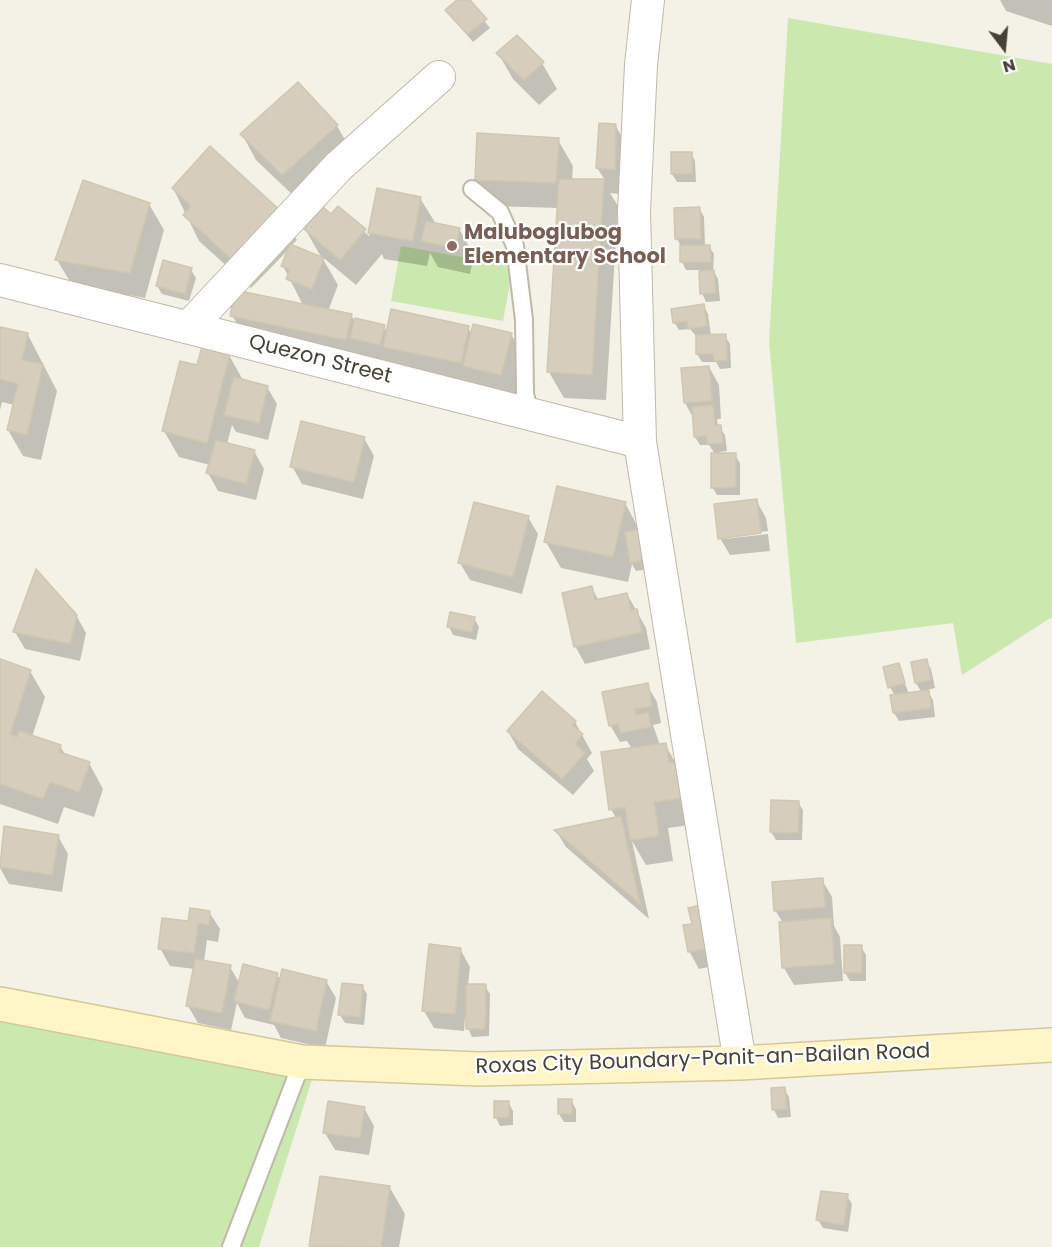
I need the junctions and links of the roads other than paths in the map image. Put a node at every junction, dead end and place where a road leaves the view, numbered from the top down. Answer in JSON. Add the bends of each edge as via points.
{"nodes":[{"id":1,"x":648,"y":0,"type":"edge"},
{"id":2,"x":439,"y":77,"type":"dead end"},
{"id":3,"x":471,"y":189,"type":"dead end"},
{"id":4,"x":0,"y":280,"type":"edge"},
{"id":5,"x":189,"y":327,"type":"junction"},
{"id":6,"x":530,"y":414,"type":"junction"},
{"id":7,"x":640,"y":442,"type":"junction"},
{"id":8,"x":0,"y":1004,"type":"edge"},
{"id":9,"x":1052,"y":1045,"type":"edge"},
{"id":10,"x":302,"y":1062,"type":"junction"},
{"id":11,"x":740,"y":1063,"type":"junction"},
{"id":12,"x":231,"y":1247,"type":"edge"}],
"edges":[{"from":1,"to":7,"type":"street","via":[[634,211]]},
{"from":2,"to":5,"type":"street","via":[[339,166]]},
{"from":3,"to":6,"type":"lane","via":[[501,212],[515,246],[524,320],[525,394]]},
{"from":4,"to":5,"type":"street","name":"Quezon Street"},
{"from":5,"to":6,"type":"street","name":"Quezon Street"},
{"from":6,"to":7,"type":"street","name":"Quezon Street"},
{"from":7,"to":11,"type":"street"},
{"from":8,"to":10,"type":"main road","name":"Roxas City Boundary-Panit-an-Bailan Road"},
{"from":9,"to":11,"type":"main road","name":"Roxas City Boundary-Panit-an-Bailan Road"},
{"from":10,"to":11,"type":"main road","name":"Roxas City Boundary-Panit-an-Bailan Road","via":[[479,1070]]},
{"from":10,"to":12,"type":"lane"}]}
